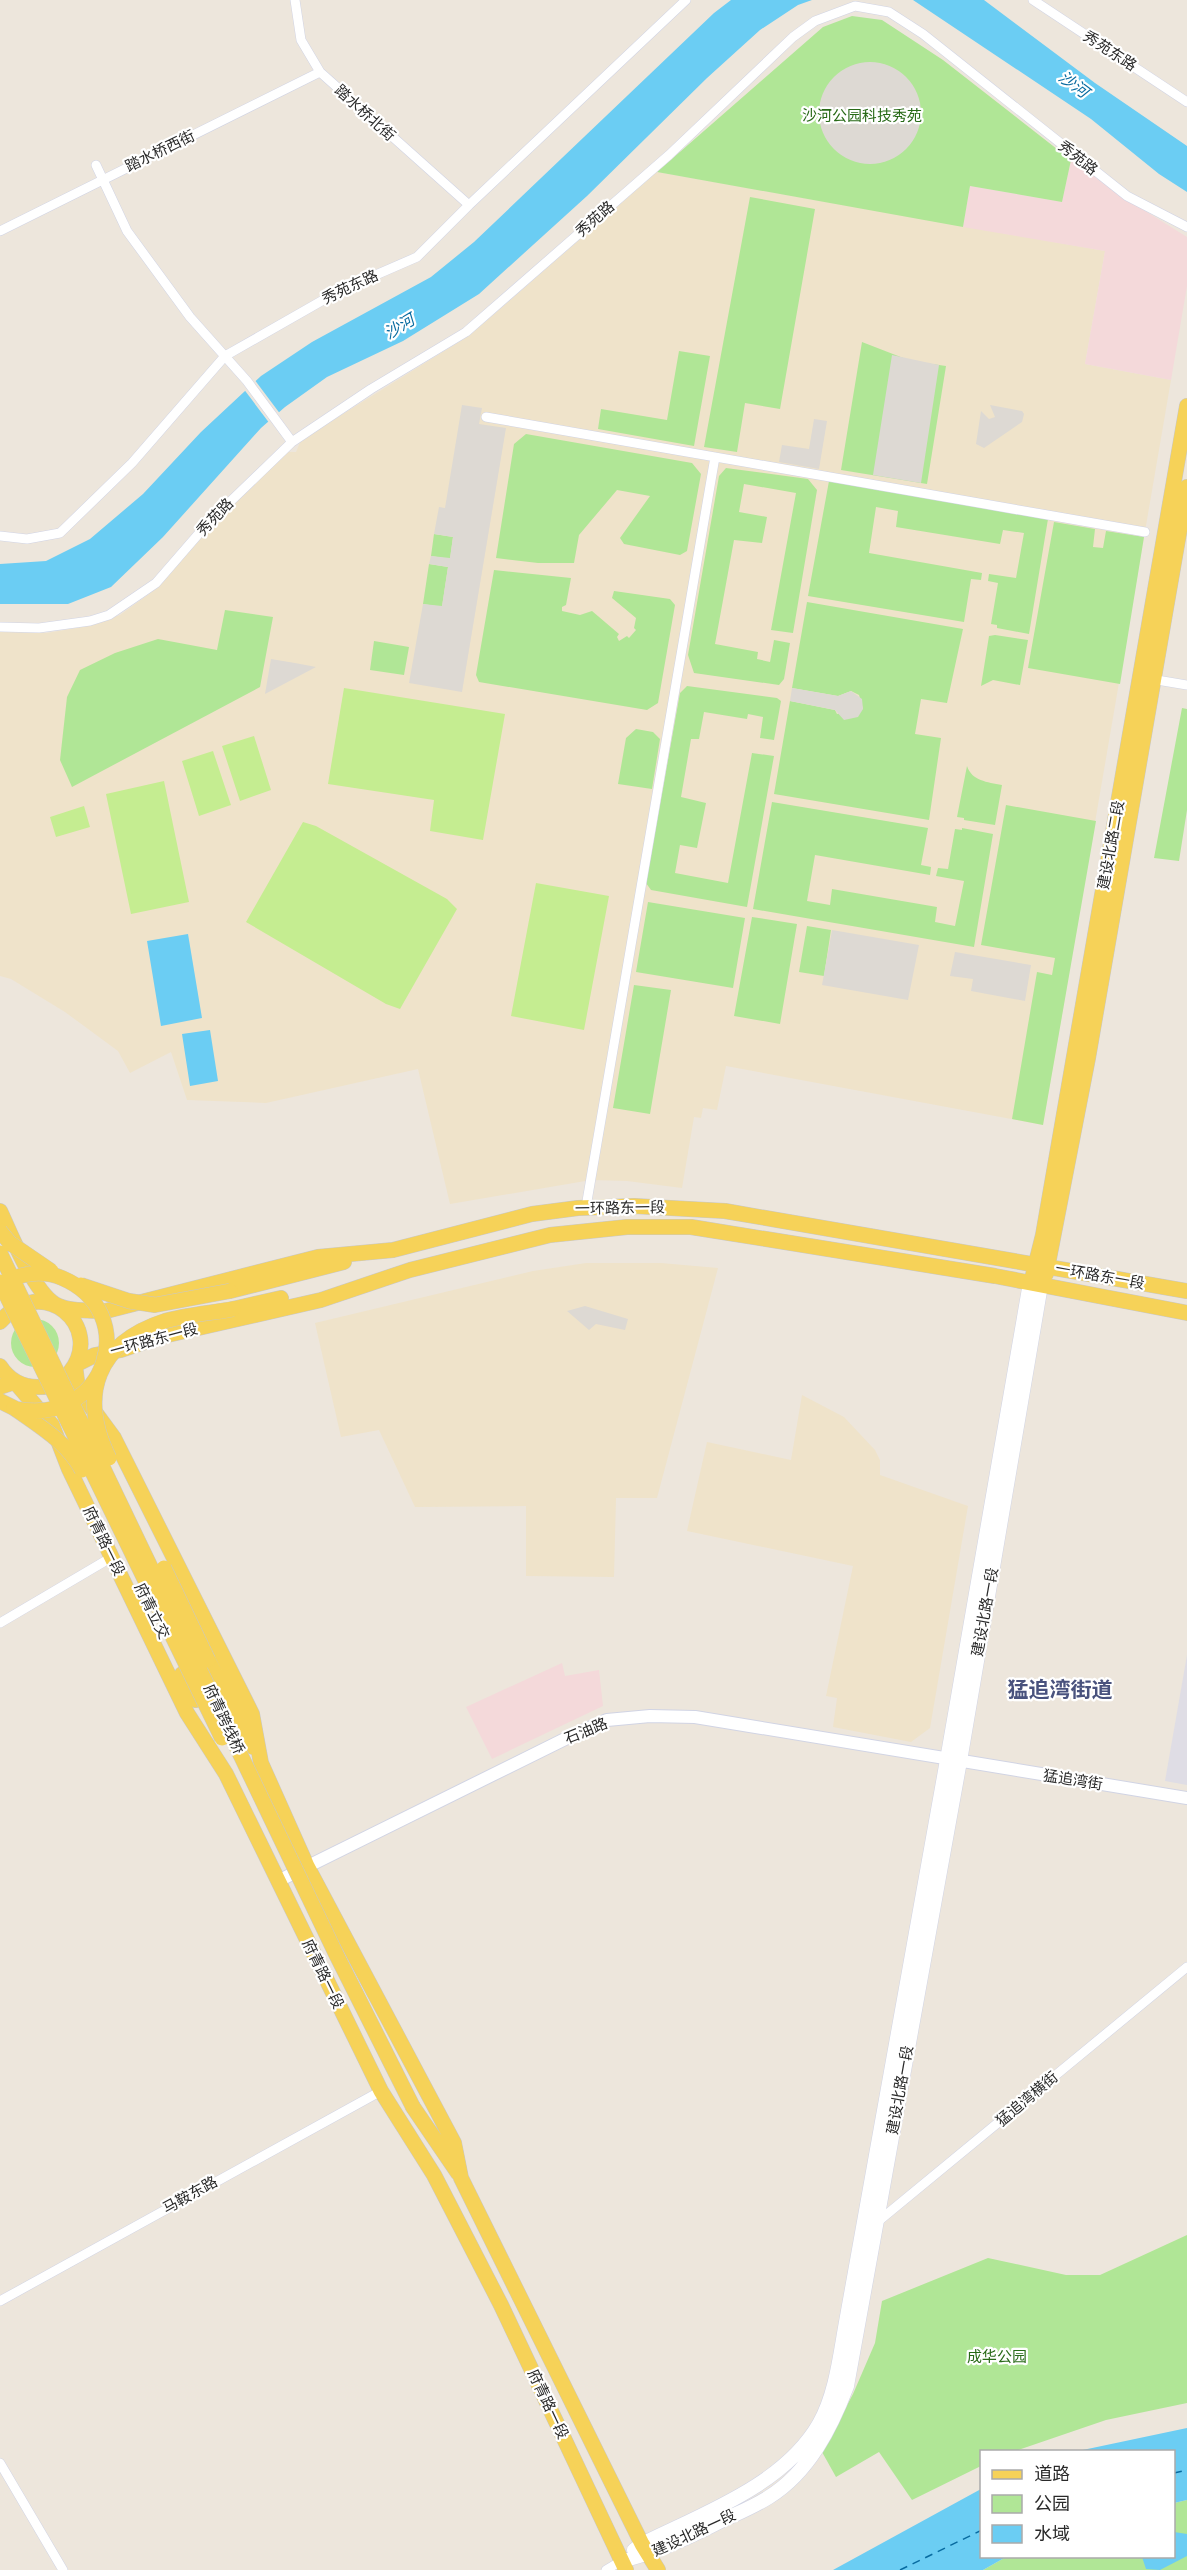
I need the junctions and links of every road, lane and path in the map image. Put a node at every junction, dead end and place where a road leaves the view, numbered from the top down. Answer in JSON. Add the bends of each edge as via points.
{"nodes":[{"id":1,"x":295,"y":0,"type":"edge"},
{"id":2,"x":686,"y":0,"type":"edge"},
{"id":3,"x":1033,"y":0,"type":"edge"},
{"id":4,"x":320,"y":72,"type":"junction"},
{"id":5,"x":1187,"y":102,"type":"edge"},
{"id":6,"x":96,"y":165,"type":"dead end"},
{"id":7,"x":103,"y":179,"type":"junction"},
{"id":8,"x":469,"y":205,"type":"junction"},
{"id":9,"x":1187,"y":227,"type":"edge"},
{"id":10,"x":0,"y":231,"type":"edge"},
{"id":11,"x":225,"y":356,"type":"junction"},
{"id":12,"x":1187,"y":406,"type":"edge"},
{"id":13,"x":486,"y":417,"type":"dead end"},
{"id":14,"x":292,"y":442,"type":"junction"},
{"id":15,"x":715,"y":457,"type":"junction"},
{"id":16,"x":1187,"y":487,"type":"edge"},
{"id":17,"x":1145,"y":532,"type":"dead end"},
{"id":18,"x":0,"y":536,"type":"edge"},
{"id":19,"x":0,"y":627,"type":"edge"},
{"id":20,"x":1146,"y":678,"type":"junction"},
{"id":21,"x":1187,"y":685,"type":"edge"},
{"id":22,"x":586,"y":1207,"type":"junction"},
{"id":23,"x":0,"y":1212,"type":"edge"},
{"id":24,"x":0,"y":1231,"type":"edge"},
{"id":25,"x":393,"y":1250,"type":"junction"},
{"id":26,"x":0,"y":1253,"type":"edge"},
{"id":27,"x":971,"y":1253,"type":"junction"},
{"id":28,"x":1043,"y":1266,"type":"junction"},
{"id":29,"x":410,"y":1270,"type":"junction"},
{"id":30,"x":968,"y":1272,"type":"junction"},
{"id":31,"x":0,"y":1283,"type":"edge"},
{"id":32,"x":74,"y":1283,"type":"junction"},
{"id":33,"x":1035,"y":1284,"type":"junction"},
{"id":34,"x":1187,"y":1291,"type":"edge"},
{"id":35,"x":58,"y":1306,"type":"junction"},
{"id":36,"x":1187,"y":1313,"type":"edge"},
{"id":37,"x":0,"y":1322,"type":"edge"},
{"id":38,"x":75,"y":1365,"type":"junction"},
{"id":39,"x":0,"y":1366,"type":"edge"},
{"id":40,"x":101,"y":1371,"type":"junction"},
{"id":41,"x":15,"y":1382,"type":"junction"},
{"id":42,"x":0,"y":1387,"type":"edge"},
{"id":43,"x":0,"y":1401,"type":"edge"},
{"id":44,"x":7,"y":1408,"type":"edge"},
{"id":45,"x":112,"y":1557,"type":"junction"},
{"id":46,"x":0,"y":1623,"type":"edge"},
{"id":47,"x":208,"y":1660,"type":"joint"},
{"id":48,"x":954,"y":1761,"type":"junction"},
{"id":49,"x":261,"y":1763,"type":"junction"},
{"id":50,"x":226,"y":1774,"type":"junction"},
{"id":51,"x":1187,"y":1798,"type":"edge"},
{"id":52,"x":307,"y":1866,"type":"junction"},
{"id":53,"x":278,"y":1881,"type":"junction"},
{"id":54,"x":1187,"y":1967,"type":"edge"},
{"id":55,"x":381,"y":2091,"type":"junction"},
{"id":56,"x":409,"y":2108,"type":"junction"},
{"id":57,"x":434,"y":2175,"type":"junction"},
{"id":58,"x":461,"y":2178,"type":"junction"},
{"id":59,"x":870,"y":2224,"type":"junction"},
{"id":60,"x":0,"y":2301,"type":"edge"},
{"id":61,"x":0,"y":2463,"type":"edge"},
{"id":62,"x":645,"y":2549,"type":"junction"},
{"id":63,"x":624,"y":2566,"type":"edge"},
{"id":64,"x":63,"y":2570,"type":"edge"},
{"id":65,"x":606,"y":2570,"type":"edge"},
{"id":66,"x":658,"y":2570,"type":"edge"}],
"edges":[{"from":1,"to":4,"type":"street","name":"踏水桥北街","via":[[301,40]]},
{"from":2,"to":8,"type":"street","name":"秀苑东路"},
{"from":3,"to":5,"type":"street","name":"秀苑东路"},
{"from":4,"to":7,"type":"street","name":"踏水桥西街"},
{"from":4,"to":8,"type":"street","name":"踏水桥北街"},
{"from":6,"to":7,"type":"street"},
{"from":7,"to":10,"type":"street","name":"踏水桥西街"},
{"from":7,"to":11,"type":"street","via":[[127,231],[190,318]]},
{"from":8,"to":11,"type":"street","name":"秀苑东路","via":[[417,257],[339,291]]},
{"from":9,"to":14,"type":"street","name":"秀苑路","via":[[1127,196],[923,34],[889,12],[855,6],[815,21],[793,37],[669,155],[466,332]]},
{"from":11,"to":14,"type":"street"},
{"from":11,"to":18,"type":"street","name":"秀苑东路","via":[[132,463],[60,533],[27,539]]},
{"from":12,"to":20,"type":"main road","name":"建设北路二段"},
{"from":13,"to":15,"type":"street"},
{"from":14,"to":19,"type":"street","name":"秀苑路","via":[[208,523],[156,583],[109,615],[39,628]]},
{"from":15,"to":17,"type":"street"},
{"from":15,"to":22,"type":"street"},
{"from":16,"to":20,"type":"main road","name":"建设北路二段"},
{"from":20,"to":21,"type":"street"},
{"from":20,"to":28,"type":"main road","name":"建设北路二段"},
{"from":22,"to":25,"type":"main road","name":"一环路东一段","via":[[532,1214]]},
{"from":22,"to":27,"type":"main road","name":"一环路东一段","via":[[725,1211]]},
{"from":23,"to":35,"type":"main road","via":[[38,1287]]},
{"from":24,"to":32,"type":"main road","bridge":true,"via":[[40,1266]]},
{"from":25,"to":32,"type":"main road","bridge":true,"via":[[230,1291],[155,1305]]},
{"from":25,"to":35,"type":"main road","name":"一环路东一段","via":[[318,1257],[106,1311]]},
{"from":26,"to":56,"type":"main road","name":"府青跨线桥","bridge":true},
{"from":27,"to":28,"type":"main road","name":"一环路东一段"},
{"from":27,"to":30,"type":"main road"},
{"from":28,"to":33,"type":"main road","name":"建设北路二段"},
{"from":28,"to":34,"type":"main road","name":"一环路东一段"},
{"from":29,"to":30,"type":"main road","name":"一环路东一段","via":[[550,1235],[638,1227],[691,1227]]},
{"from":29,"to":38,"type":"main road","name":"一环路东一段","via":[[321,1300],[163,1336],[95,1355]]},
{"from":29,"to":40,"type":"main road","name":"府青立交","bridge":true,"via":[[167,1321],[121,1342]]},
{"from":30,"to":33,"type":"main road","name":"一环路东一段"},
{"from":31,"to":32,"type":"main road","name":"府青立交","bridge":true,"via":[[35,1273],[55,1275]]},
{"from":31,"to":56,"type":"main road","name":"府青跨线桥","bridge":true},
{"from":32,"to":40,"type":"main road","name":"府青立交","bridge":true,"via":[[100,1312],[106,1331]]},
{"from":33,"to":36,"type":"main road","name":"一环路东一段"},
{"from":33,"to":48,"type":"main road","name":"建设北路一段"},
{"from":35,"to":37,"type":"main road","name":"一环路东一段","via":[[32,1301],[8,1312]]},
{"from":35,"to":38,"type":"main road","via":[[69,1314],[80,1339]]},
{"from":38,"to":41,"type":"main road","name":"一环路东一段","via":[[55,1384],[42,1388]]},
{"from":38,"to":49,"type":"main road","name":"府青路一段","via":[[78,1389],[114,1438],[252,1714]]},
{"from":39,"to":41,"type":"main road","name":"府青路一段"},
{"from":40,"to":44,"type":"main road","name":"府青立交","bridge":true,"via":[[74,1402],[55,1410]]},
{"from":40,"to":47,"type":"main road","name":"府青立交","bridge":true,"via":[[94,1419]]},
{"from":41,"to":42,"type":"main road"},
{"from":41,"to":45,"type":"main road","name":"府青路一段","via":[[52,1425]]},
{"from":43,"to":44,"type":"main road","name":"府青立交"},
{"from":44,"to":50,"type":"main road","name":"府青立交","bridge":true,"via":[[59,1440],[77,1461],[216,1740]]},
{"from":45,"to":46,"type":"street"},
{"from":45,"to":50,"type":"main road","name":"府青路一段","via":[[187,1713]]},
{"from":47,"to":49,"type":"main road","name":"府青路一段"},
{"from":48,"to":51,"type":"street","name":"猛追湾街"},
{"from":48,"to":52,"type":"street","name":"石油路","via":[[694,1717],[607,1720]]},
{"from":48,"to":59,"type":"main road","name":"建设北路一段"},
{"from":49,"to":52,"type":"main road","name":"府青路一段"},
{"from":50,"to":53,"type":"main road","name":"府青路一段"},
{"from":52,"to":53,"type":"street","name":"石油路"},
{"from":52,"to":58,"type":"main road","name":"府青路一段","via":[[454,2143]]},
{"from":53,"to":55,"type":"main road","name":"府青路一段"},
{"from":54,"to":59,"type":"street","name":"猛追湾横街"},
{"from":55,"to":57,"type":"main road","name":"府青路一段"},
{"from":55,"to":60,"type":"street","name":"马鞍东路"},
{"from":56,"to":57,"type":"main road","name":"府青跨线桥"},
{"from":56,"to":58,"type":"main road","name":"府青跨线桥"},
{"from":57,"to":63,"type":"main road","name":"府青路一段","via":[[501,2305]]},
{"from":58,"to":62,"type":"main road","name":"府青路一段"},
{"from":59,"to":62,"type":"main road","name":"建设北路一段","via":[[847,2386],[817,2450],[770,2497],[680,2542]]},
{"from":61,"to":64,"type":"street"},
{"from":62,"to":63,"type":"main road","name":"建设北路一段"},
{"from":62,"to":66,"type":"main road","name":"府青路一段"},
{"from":63,"to":65,"type":"street"}]}
